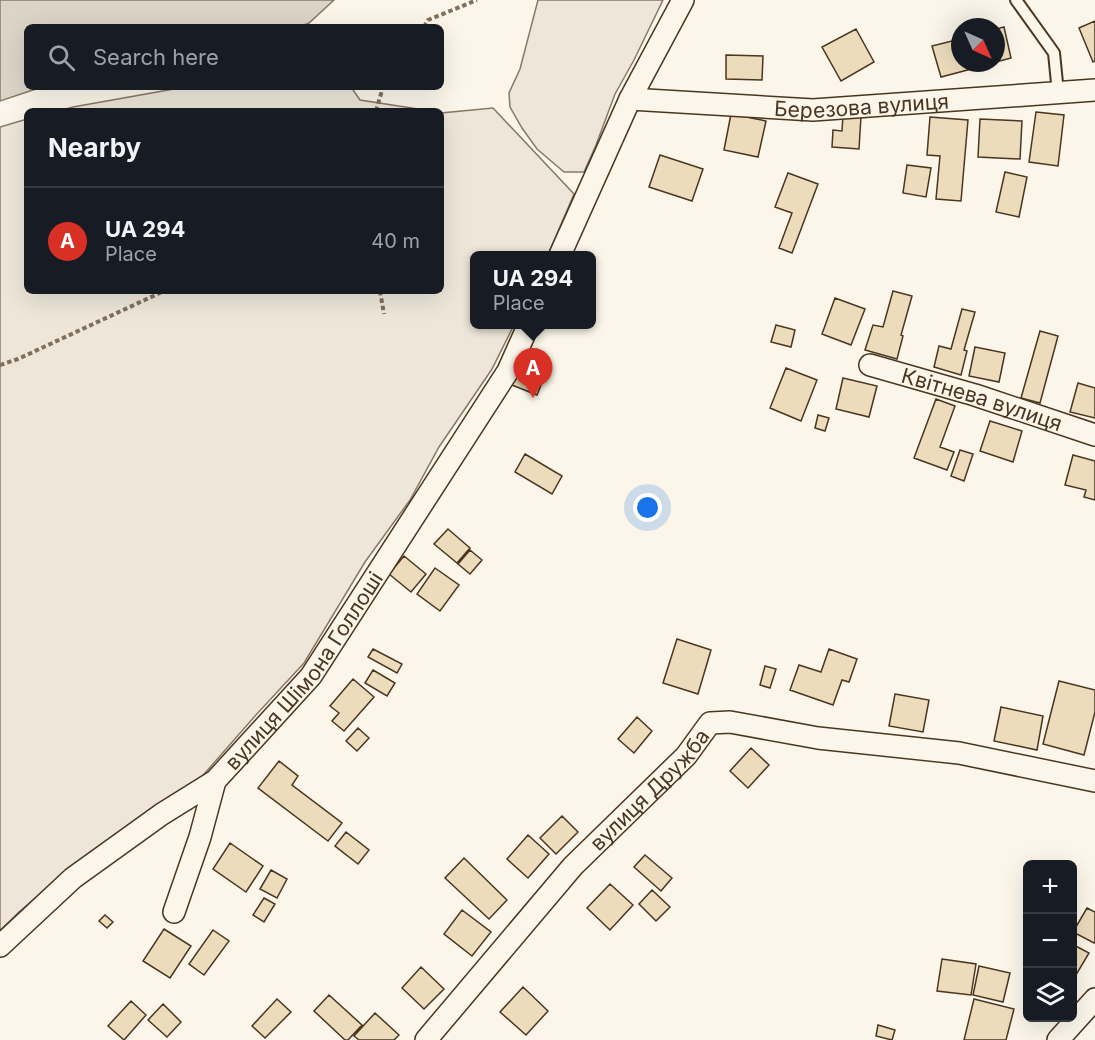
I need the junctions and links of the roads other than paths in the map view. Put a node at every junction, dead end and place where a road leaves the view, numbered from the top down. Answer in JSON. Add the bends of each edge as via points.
{"nodes":[{"id":1,"x":683,"y":0,"type":"edge"},
{"id":2,"x":1016,"y":0,"type":"edge"},
{"id":3,"x":1095,"y":90,"type":"edge"},
{"id":4,"x":1058,"y":93,"type":"junction"},
{"id":5,"x":630,"y":99,"type":"junction"},
{"id":6,"x":562,"y":251,"type":"edge"},
{"id":7,"x":527,"y":329,"type":"edge"},
{"id":8,"x":870,"y":365,"type":"dead end"},
{"id":9,"x":1095,"y":435,"type":"edge"},
{"id":10,"x":215,"y":781,"type":"junction"},
{"id":11,"x":1095,"y":781,"type":"edge"},
{"id":12,"x":174,"y":912,"type":"dead end"},
{"id":13,"x":0,"y":946,"type":"edge"},
{"id":14,"x":1095,"y":999,"type":"edge"},
{"id":15,"x":426,"y":1040,"type":"edge"},
{"id":16,"x":1058,"y":1040,"type":"edge"}],
"edges":[{"from":1,"to":5,"type":"street"},
{"from":2,"to":4,"type":"lane","via":[[1054,53]]},
{"from":3,"to":4,"type":"street","name":"Березова вулиця"},
{"from":4,"to":5,"type":"street","name":"Березова вулиця","via":[[813,110]]},
{"from":5,"to":6,"type":"street"},
{"from":7,"to":10,"type":"street","name":"вулиця Шімона Голлоші","via":[[508,372],[312,676]]},
{"from":8,"to":9,"type":"street","name":"Квітнева вулиця"},
{"from":10,"to":12,"type":"street"},
{"from":10,"to":13,"type":"street","name":"вулиця Шімона Голлоші","via":[[73,878]]},
{"from":11,"to":15,"type":"street","name":"вулиця Дружба","via":[[959,753],[818,738],[730,722],[710,723],[686,756],[573,866]]},
{"from":14,"to":16,"type":"street"}]}
